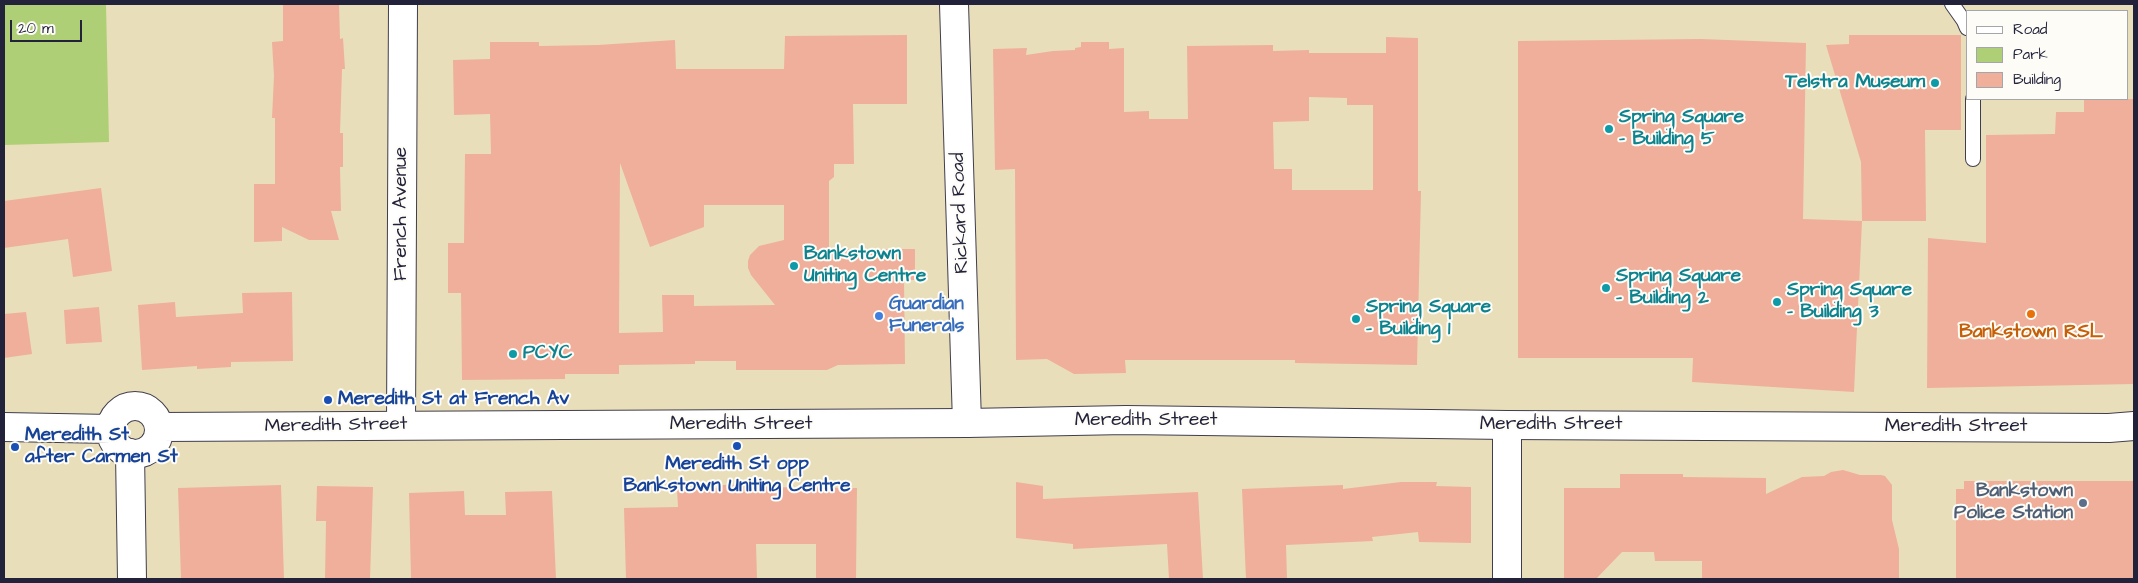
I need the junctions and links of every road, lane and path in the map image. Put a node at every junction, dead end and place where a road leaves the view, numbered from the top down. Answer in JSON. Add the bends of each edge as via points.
{"nodes":[{"id":1,"x":403,"y":4,"type":"edge"},
{"id":2,"x":954,"y":4,"type":"edge"},
{"id":3,"x":1952,"y":4,"type":"edge"},
{"id":4,"x":1966,"y":25,"type":"edge"},
{"id":5,"x":1973,"y":100,"type":"edge"},
{"id":6,"x":1973,"y":159,"type":"dead end"},
{"id":7,"x":967,"y":423,"type":"junction"},
{"id":8,"x":401,"y":425,"type":"junction"},
{"id":9,"x":1507,"y":425,"type":"junction"},
{"id":10,"x":2134,"y":426,"type":"edge"},
{"id":11,"x":4,"y":427,"type":"edge"},
{"id":12,"x":158,"y":427,"type":"junction"},
{"id":13,"x":111,"y":429,"type":"junction"},
{"id":14,"x":130,"y":453,"type":"junction"},
{"id":15,"x":132,"y":579,"type":"edge"},
{"id":16,"x":1507,"y":579,"type":"edge"}],
"edges":[{"from":1,"to":8,"type":"street","name":"French Avenue"},
{"from":2,"to":7,"type":"street","name":"Rickard Road"},
{"from":3,"to":4,"type":"lane"},
{"from":5,"to":6,"type":"lane"},
{"from":7,"to":8,"type":"street","name":"Meredith Street"},
{"from":7,"to":9,"type":"street","name":"Meredith Street","via":[[1126,420]]},
{"from":8,"to":12,"type":"street","name":"Meredith Street"},
{"from":9,"to":10,"type":"street","name":"Meredith Street"},
{"from":9,"to":16,"type":"street"},
{"from":11,"to":13,"type":"street"},
{"from":12,"to":13,"type":"street","via":[[151,412],[136,406],[118,413]]},
{"from":12,"to":14,"type":"street","via":[[153,445],[143,452]]},
{"from":13,"to":14,"type":"street","via":[[112,438],[118,446]]},
{"from":14,"to":15,"type":"street"}]}
